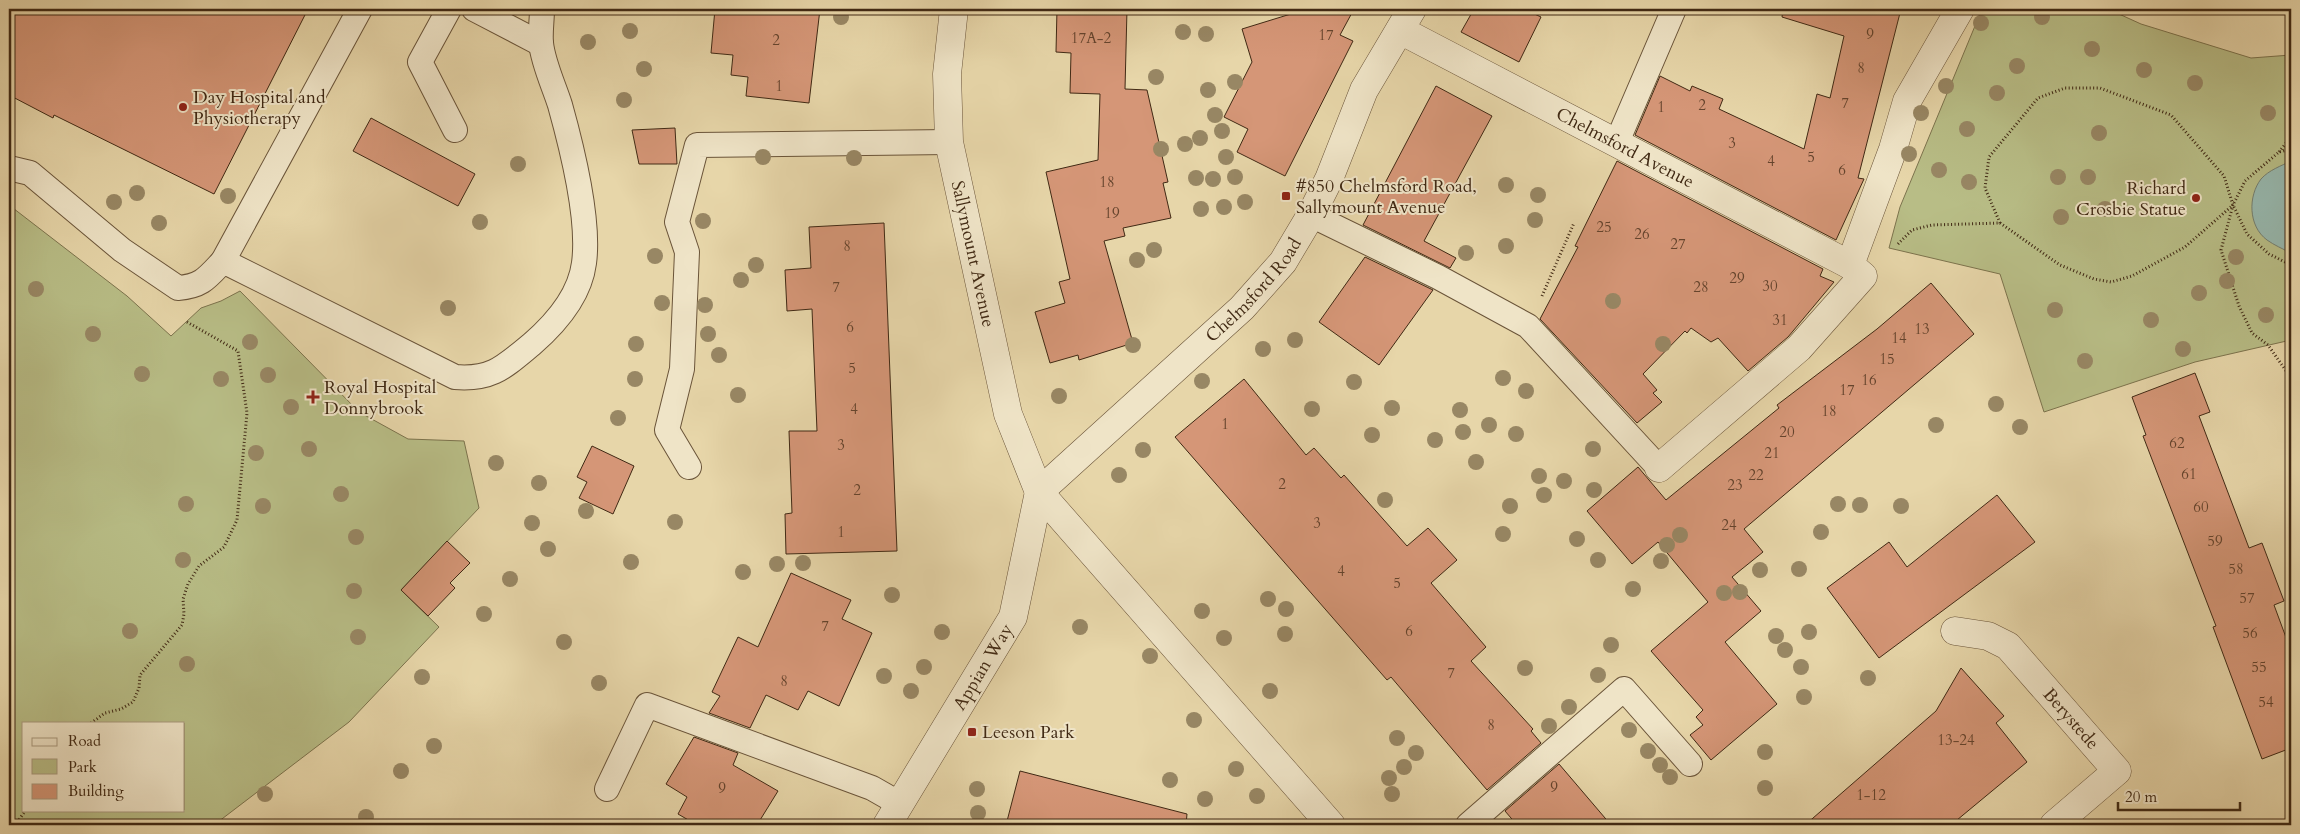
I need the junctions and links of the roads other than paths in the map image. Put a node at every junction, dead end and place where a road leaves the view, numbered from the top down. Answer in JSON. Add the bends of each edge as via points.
{"nodes":[{"id":1,"x":360,"y":9,"type":"edge"},
{"id":2,"x":449,"y":9,"type":"edge"},
{"id":3,"x":474,"y":9,"type":"edge"},
{"id":4,"x":542,"y":9,"type":"edge"},
{"id":5,"x":954,"y":9,"type":"edge"},
{"id":6,"x":1674,"y":9,"type":"edge"},
{"id":7,"x":1960,"y":9,"type":"edge"},
{"id":8,"x":1406,"y":19,"type":"edge"},
{"id":9,"x":541,"y":44,"type":"junction"},
{"id":10,"x":455,"y":130,"type":"dead end"},
{"id":11,"x":949,"y":142,"type":"junction"},
{"id":12,"x":1617,"y":142,"type":"junction"},
{"id":13,"x":9,"y":168,"type":"edge"},
{"id":14,"x":1311,"y":214,"type":"junction"},
{"id":15,"x":223,"y":261,"type":"junction"},
{"id":16,"x":1856,"y":270,"type":"junction"},
{"id":17,"x":688,"y":467,"type":"dead end"},
{"id":18,"x":1659,"y":468,"type":"joint"},
{"id":19,"x":1039,"y":492,"type":"junction"},
{"id":20,"x":1956,"y":631,"type":"dead end"},
{"id":21,"x":1690,"y":764,"type":"dead end"},
{"id":22,"x":607,"y":788,"type":"dead end"},
{"id":23,"x":894,"y":815,"type":"edge"},
{"id":24,"x":1331,"y":825,"type":"edge"},
{"id":25,"x":1468,"y":825,"type":"edge"},
{"id":26,"x":2054,"y":825,"type":"edge"}],
"edges":[{"from":1,"to":15,"type":"lane"},
{"from":2,"to":10,"type":"lane","via":[[420,62]]},
{"from":3,"to":9,"type":"lane"},
{"from":4,"to":9,"type":"lane"},
{"from":5,"to":11,"type":"street","name":"Sallymount Avenue","via":[[946,74]]},
{"from":6,"to":12,"type":"lane"},
{"from":7,"to":16,"type":"street","via":[[1907,101]]},
{"from":8,"to":12,"type":"street","name":"Chelmsford Avenue"},
{"from":8,"to":14,"type":"street","name":"Chelmsford Road","via":[[1364,90]]},
{"from":9,"to":15,"type":"lane","via":[[564,121],[578,184],[584,228],[584,263],[577,288],[563,311],[516,358],[492,374],[474,378],[455,377]]},
{"from":11,"to":17,"type":"lane","via":[[697,145],[677,222],[688,252],[682,369],[666,430]]},
{"from":11,"to":19,"type":"street","name":"Sallymount Avenue","via":[[1008,414]]},
{"from":12,"to":16,"type":"street","name":"Chelmsford Avenue"},
{"from":13,"to":15,"type":"lane","via":[[30,173],[122,250],[178,288],[204,282]]},
{"from":14,"to":18,"type":"lane","via":[[1528,326]]},
{"from":14,"to":19,"type":"street","name":"Chelmsford Road","via":[[1284,262],[1263,286]]},
{"from":16,"to":18,"type":"street","via":[[1799,348]]},
{"from":19,"to":23,"type":"street","name":"Appian Way","via":[[1012,617]]},
{"from":19,"to":24,"type":"street"},
{"from":20,"to":26,"type":"street","name":"Berystede","via":[[1988,636],[2008,646],[2117,771]]},
{"from":21,"to":25,"type":"lane","via":[[1624,688]]},
{"from":22,"to":23,"type":"lane","via":[[647,705],[872,788]]}]}
